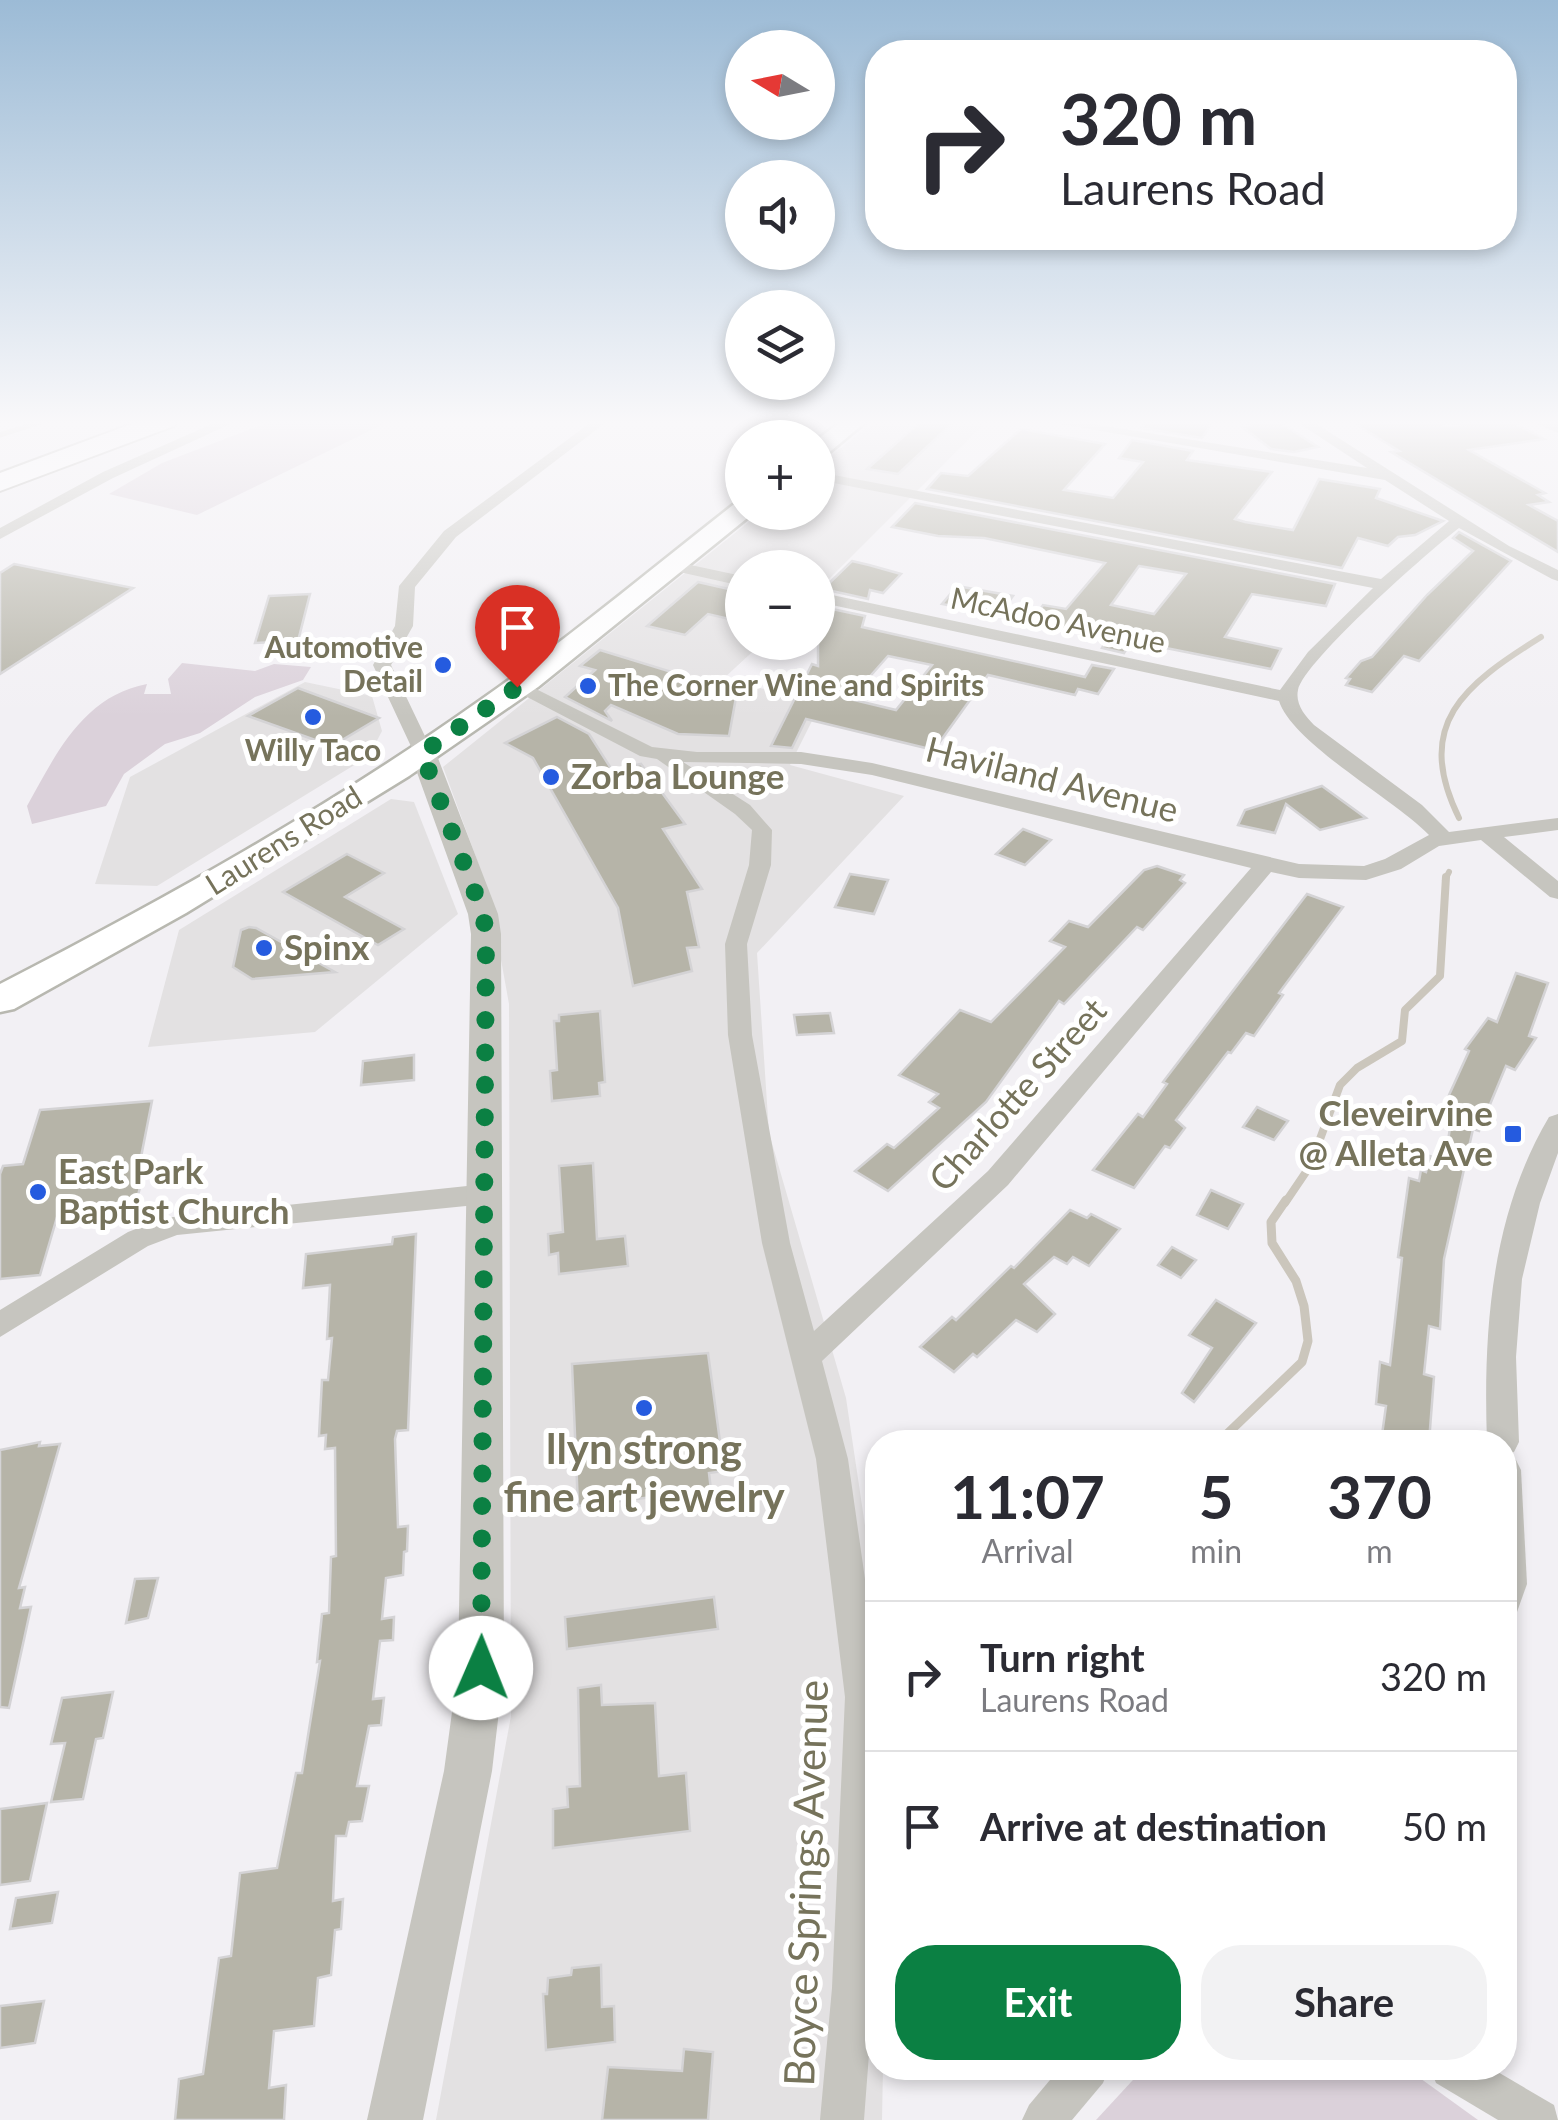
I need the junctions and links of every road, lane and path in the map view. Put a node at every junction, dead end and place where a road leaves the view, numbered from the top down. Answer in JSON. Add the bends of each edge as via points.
{"nodes":[{"id":1,"x":28,"y":519,"type":"edge"},
{"id":2,"x":470,"y":519,"type":"edge"},
{"id":3,"x":1041,"y":519,"type":"edge"},
{"id":4,"x":1455,"y":519,"type":"edge"},
{"id":5,"x":1458,"y":521,"type":"junction"},
{"id":6,"x":725,"y":524,"type":"edge"},
{"id":7,"x":0,"y":534,"type":"edge"},
{"id":8,"x":672,"y":566,"type":"junction"},
{"id":9,"x":1558,"y":576,"type":"edge"},
{"id":10,"x":725,"y":578,"type":"edge"},
{"id":11,"x":1385,"y":585,"type":"junction"},
{"id":12,"x":835,"y":602,"type":"edge"},
{"id":13,"x":517,"y":687,"type":"junction"},
{"id":14,"x":1288,"y":698,"type":"junction"},
{"id":15,"x":422,"y":753,"type":"junction"},
{"id":16,"x":664,"y":755,"type":"junction"},
{"id":17,"x":1558,"y":824,"type":"edge"},
{"id":18,"x":1488,"y":835,"type":"junction"},
{"id":19,"x":1444,"y":838,"type":"junction"},
{"id":20,"x":1265,"y":865,"type":"junction"},
{"id":21,"x":1558,"y":892,"type":"edge"},
{"id":22,"x":0,"y":1000,"type":"edge"},
{"id":23,"x":1558,"y":1123,"type":"edge"},
{"id":24,"x":486,"y":1194,"type":"junction"},
{"id":25,"x":0,"y":1325,"type":"edge"},
{"id":26,"x":806,"y":1356,"type":"junction"},
{"id":27,"x":1502,"y":1430,"type":"edge"},
{"id":28,"x":1078,"y":2080,"type":"edge"},
{"id":29,"x":1471,"y":2080,"type":"edge"},
{"id":30,"x":395,"y":2120,"type":"edge"},
{"id":31,"x":842,"y":2120,"type":"edge"},
{"id":32,"x":1044,"y":2120,"type":"edge"},
{"id":33,"x":1538,"y":2120,"type":"edge"}],
"edges":[{"from":1,"to":7,"type":"street"},
{"from":2,"to":15,"type":"street","via":[[407,586],[404,626],[382,665]]},
{"from":3,"to":11,"type":"street"},
{"from":4,"to":5,"type":"street"},
{"from":5,"to":9,"type":"street"},
{"from":5,"to":11,"type":"street"},
{"from":6,"to":8,"type":"main road","name":"Laurens Road"},
{"from":8,"to":10,"type":"street"},
{"from":8,"to":13,"type":"main road","name":"Laurens Road"},
{"from":11,"to":14,"type":"street","via":[[1296,671]]},
{"from":12,"to":14,"type":"street","name":"McAdoo Avenue"},
{"from":13,"to":15,"type":"main road","name":"Laurens Road"},
{"from":13,"to":16,"type":"street","name":"Haviland Avenue","via":[[636,748]]},
{"from":14,"to":19,"type":"street","via":[[1306,729],[1416,809]]},
{"from":15,"to":22,"type":"main road","name":"Laurens Road","via":[[217,884]]},
{"from":15,"to":24,"type":"street","via":[[483,914]]},
{"from":16,"to":20,"type":"street","name":"Haviland Avenue","via":[[800,758],[872,769]]},
{"from":16,"to":26,"type":"street","name":"Boyce Springs Avenue","via":[[682,775],[743,808],[762,830],[760,865],[736,944],[740,1035],[776,1243]]},
{"from":17,"to":18,"type":"street","name":"Haviland Avenue"},
{"from":18,"to":19,"type":"street","name":"Haviland Avenue"},
{"from":18,"to":21,"type":"street"},
{"from":19,"to":20,"type":"street","name":"Haviland Avenue","via":[[1366,873]]},
{"from":20,"to":26,"type":"street","name":"Charlotte Street","via":[[998,1178]]},
{"from":23,"to":27,"type":"street","via":[[1516,1235],[1503,1296]]},
{"from":24,"to":25,"type":"street","via":[[174,1224],[138,1239]]},
{"from":24,"to":30,"type":"street","via":[[481,1668],[468,1772]]},
{"from":26,"to":31,"type":"street","name":"Boyce Springs Avenue","via":[[832,1458],[863,1697]]},
{"from":28,"to":32,"type":"street"},
{"from":29,"to":33,"type":"street"}]}
